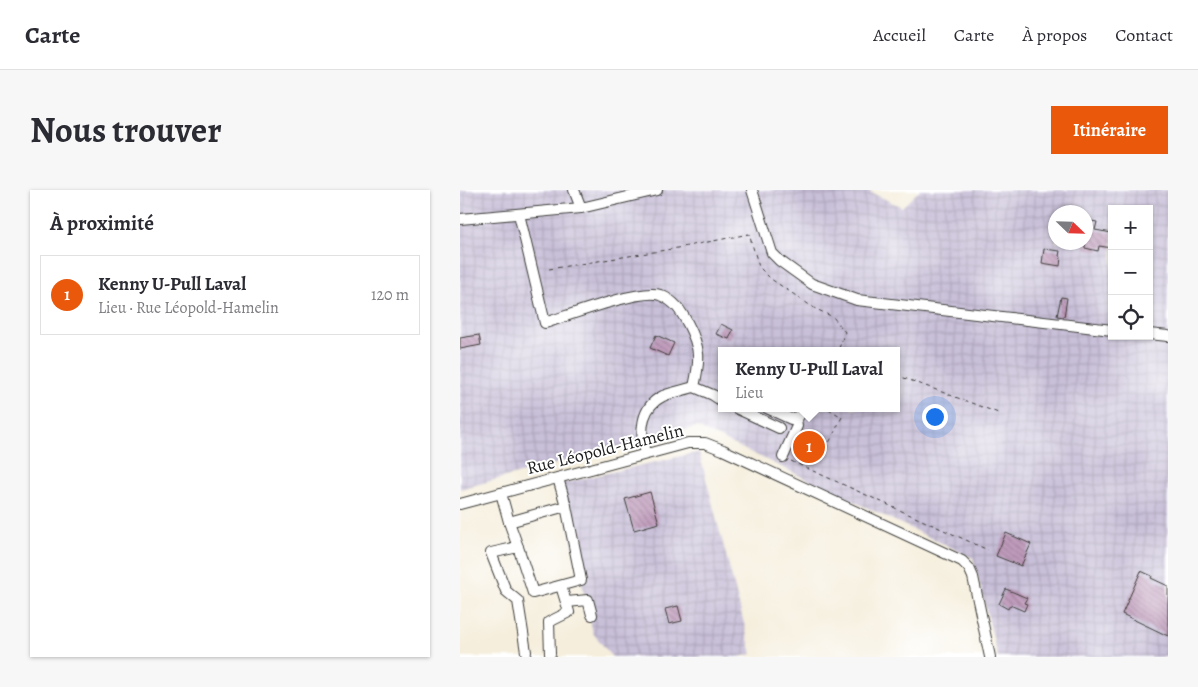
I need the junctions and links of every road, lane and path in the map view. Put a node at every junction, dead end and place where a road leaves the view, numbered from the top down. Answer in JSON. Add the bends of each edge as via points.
{"nodes":[{"id":1,"x":574,"y":190,"type":"edge"},
{"id":2,"x":657,"y":190,"type":"edge"},
{"id":3,"x":752,"y":190,"type":"edge"},
{"id":4,"x":581,"y":208,"type":"junction"},
{"id":5,"x":519,"y":214,"type":"junction"},
{"id":6,"x":460,"y":219,"type":"edge"},
{"id":7,"x":549,"y":269,"type":"dead end"},
{"id":8,"x":1108,"y":330,"type":"edge"},
{"id":9,"x":1153,"y":334,"type":"edge"},
{"id":10,"x":1168,"y":336,"type":"edge"},
{"id":11,"x":839,"y":347,"type":"edge"},
{"id":12,"x":900,"y":376,"type":"edge"},
{"id":13,"x":694,"y":387,"type":"junction"},
{"id":14,"x":718,"y":396,"type":"edge"},
{"id":15,"x":745,"y":412,"type":"edge"},
{"id":16,"x":776,"y":412,"type":"edge"},
{"id":17,"x":800,"y":412,"type":"edge"},
{"id":18,"x":834,"y":412,"type":"edge"},
{"id":19,"x":1001,"y":414,"type":"dead end"},
{"id":20,"x":796,"y":418,"type":"junction"},
{"id":21,"x":779,"y":428,"type":"dead end"},
{"id":22,"x":808,"y":452,"type":"dead end"},
{"id":23,"x":645,"y":454,"type":"junction"},
{"id":24,"x":783,"y":457,"type":"joint"},
{"id":25,"x":558,"y":478,"type":"junction"},
{"id":26,"x":501,"y":493,"type":"junction"},
{"id":27,"x":460,"y":504,"type":"edge"},
{"id":28,"x":566,"y":506,"type":"junction"},
{"id":29,"x":509,"y":522,"type":"junction"},
{"id":30,"x":518,"y":547,"type":"junction"},
{"id":31,"x":988,"y":550,"type":"dead end"},
{"id":32,"x":561,"y":586,"type":"junction"},
{"id":33,"x":533,"y":593,"type":"junction"},
{"id":34,"x":518,"y":601,"type":"junction"},
{"id":35,"x":567,"y":602,"type":"junction"},
{"id":36,"x":592,"y":615,"type":"dead end"},
{"id":37,"x":526,"y":652,"type":"dead end"},
{"id":38,"x":550,"y":654,"type":"dead end"},
{"id":39,"x":990,"y":657,"type":"edge"}],
"edges":[{"from":1,"to":4,"type":"street"},
{"from":2,"to":4,"type":"street"},
{"from":3,"to":8,"type":"street","via":[[772,252],[812,284],[830,292],[857,300]]},
{"from":4,"to":5,"type":"street"},
{"from":5,"to":6,"type":"street"},
{"from":5,"to":13,"type":"street","via":[[545,323],[637,295],[658,294],[678,305],[698,346],[699,365]]},
{"from":7,"to":11,"type":"path","via":[[749,234],[759,267],[771,279],[833,317],[845,332]]},
{"from":9,"to":10,"type":"street"},
{"from":12,"to":19,"type":"path"},
{"from":13,"to":14,"type":"street"},
{"from":13,"to":23,"type":"street","via":[[664,396],[649,408],[642,437]]},
{"from":15,"to":21,"type":"street"},
{"from":16,"to":20,"type":"street"},
{"from":17,"to":20,"type":"street"},
{"from":18,"to":22,"type":"path","via":[[842,416],[820,461],[806,455]]},
{"from":20,"to":24,"type":"street","via":[[797,426]]},
{"from":23,"to":25,"type":"street","name":"Rue Léopold-Hamelin"},
{"from":23,"to":39,"type":"street","name":"Rue Léopold-Hamelin","via":[[688,443],[705,443],[962,561],[973,577]]},
{"from":24,"to":31,"type":"path"},
{"from":25,"to":26,"type":"street","name":"Rue Léopold-Hamelin"},
{"from":25,"to":28,"type":"street"},
{"from":26,"to":27,"type":"street","name":"Rue Léopold-Hamelin"},
{"from":26,"to":29,"type":"street"},
{"from":28,"to":29,"type":"street"},
{"from":28,"to":32,"type":"street","via":[[581,580]]},
{"from":29,"to":30,"type":"street"},
{"from":30,"to":33,"type":"street"},
{"from":30,"to":34,"type":"street","via":[[491,553],[506,591]]},
{"from":32,"to":33,"type":"street"},
{"from":32,"to":35,"type":"street"},
{"from":33,"to":34,"type":"street"},
{"from":34,"to":37,"type":"street"},
{"from":35,"to":36,"type":"street","via":[[588,600]]},
{"from":35,"to":38,"type":"street","via":[[569,612],[549,622]]}]}
